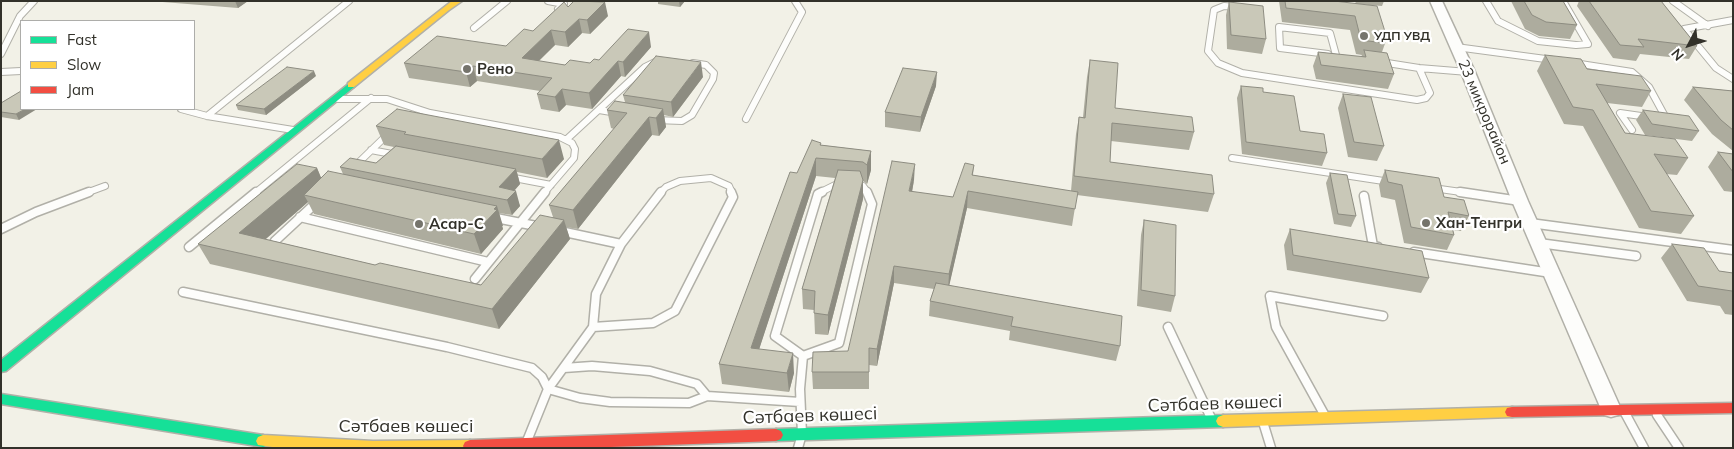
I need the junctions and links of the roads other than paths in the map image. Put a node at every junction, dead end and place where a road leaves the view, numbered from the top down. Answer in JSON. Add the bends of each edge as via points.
{"nodes":[{"id":1,"x":34,"y":1,"type":"edge"},
{"id":2,"x":349,"y":1,"type":"edge"},
{"id":3,"x":458,"y":1,"type":"edge"},
{"id":4,"x":507,"y":1,"type":"edge"},
{"id":5,"x":548,"y":1,"type":"edge"},
{"id":6,"x":795,"y":1,"type":"edge"},
{"id":7,"x":1436,"y":1,"type":"edge"},
{"id":8,"x":1486,"y":1,"type":"edge"},
{"id":9,"x":1563,"y":1,"type":"edge"},
{"id":10,"x":1673,"y":1,"type":"edge"},
{"id":11,"x":1243,"y":8,"type":"edge"},
{"id":12,"x":549,"y":17,"type":"edge"},
{"id":13,"x":1733,"y":20,"type":"edge"},
{"id":14,"x":1708,"y":26,"type":"junction"},
{"id":15,"x":474,"y":28,"type":"dead end"},
{"id":16,"x":1456,"y":47,"type":"junction"},
{"id":17,"x":1,"y":54,"type":"edge"},
{"id":18,"x":1336,"y":55,"type":"junction"},
{"id":19,"x":1345,"y":56,"type":"edge"},
{"id":20,"x":664,"y":60,"type":"edge"},
{"id":21,"x":682,"y":61,"type":"edge"},
{"id":22,"x":1373,"y":61,"type":"edge"},
{"id":23,"x":1561,"y":61,"type":"edge"},
{"id":24,"x":1571,"y":62,"type":"edge"},
{"id":25,"x":1419,"y":68,"type":"junction"},
{"id":26,"x":20,"y":71,"type":"edge"},
{"id":27,"x":1,"y":72,"type":"edge"},
{"id":28,"x":1468,"y":72,"type":"junction"},
{"id":29,"x":1733,"y":79,"type":"edge"},
{"id":30,"x":371,"y":98,"type":"junction"},
{"id":31,"x":333,"y":100,"type":"junction"},
{"id":32,"x":414,"y":109,"type":"junction"},
{"id":33,"x":185,"y":110,"type":"edge"},
{"id":34,"x":599,"y":110,"type":"junction"},
{"id":35,"x":408,"y":115,"type":"edge"},
{"id":36,"x":628,"y":115,"type":"edge"},
{"id":37,"x":207,"y":116,"type":"junction"},
{"id":38,"x":647,"y":118,"type":"edge"},
{"id":39,"x":746,"y":119,"type":"dead end"},
{"id":40,"x":396,"y":126,"type":"edge"},
{"id":41,"x":295,"y":130,"type":"junction"},
{"id":42,"x":1632,"y":130,"type":"dead end"},
{"id":43,"x":567,"y":139,"type":"junction"},
{"id":44,"x":371,"y":150,"type":"junction"},
{"id":45,"x":409,"y":158,"type":"edge"},
{"id":46,"x":1232,"y":158,"type":"dead end"},
{"id":47,"x":350,"y":171,"type":"edge"},
{"id":48,"x":504,"y":176,"type":"edge"},
{"id":49,"x":1395,"y":182,"type":"edge"},
{"id":50,"x":551,"y":185,"type":"junction"},
{"id":51,"x":105,"y":186,"type":"dead end"},
{"id":52,"x":1424,"y":187,"type":"edge"},
{"id":53,"x":1364,"y":196,"type":"dead end"},
{"id":54,"x":321,"y":198,"type":"edge"},
{"id":55,"x":1520,"y":201,"type":"junction"},
{"id":56,"x":480,"y":214,"type":"edge"},
{"id":57,"x":300,"y":217,"type":"junction"},
{"id":58,"x":518,"y":222,"type":"junction"},
{"id":59,"x":1530,"y":223,"type":"junction"},
{"id":60,"x":1,"y":228,"type":"edge"},
{"id":61,"x":546,"y":228,"type":"edge"},
{"id":62,"x":556,"y":230,"type":"edge"},
{"id":63,"x":1539,"y":243,"type":"junction"},
{"id":64,"x":621,"y":244,"type":"junction"},
{"id":65,"x":188,"y":247,"type":"dead end"},
{"id":66,"x":1383,"y":247,"type":"edge"},
{"id":67,"x":1402,"y":250,"type":"edge"},
{"id":68,"x":1733,"y":250,"type":"edge"},
{"id":69,"x":274,"y":253,"type":"edge"},
{"id":70,"x":1636,"y":256,"type":"dead end"},
{"id":71,"x":488,"y":262,"type":"junction"},
{"id":72,"x":1553,"y":273,"type":"junction"},
{"id":73,"x":475,"y":279,"type":"dead end"},
{"id":74,"x":182,"y":292,"type":"dead end"},
{"id":75,"x":1383,"y":316,"type":"dead end"},
{"id":76,"x":593,"y":327,"type":"junction"},
{"id":77,"x":1168,"y":327,"type":"dead end"},
{"id":78,"x":803,"y":356,"type":"junction"},
{"id":79,"x":1,"y":366,"type":"edge"},
{"id":80,"x":564,"y":368,"type":"junction"},
{"id":81,"x":548,"y":390,"type":"junction"},
{"id":82,"x":707,"y":396,"type":"junction"},
{"id":83,"x":1,"y":399,"type":"edge"},
{"id":84,"x":800,"y":402,"type":"junction"},
{"id":85,"x":1733,"y":408,"type":"edge"},
{"id":86,"x":1617,"y":409,"type":"junction"},
{"id":87,"x":1654,"y":411,"type":"junction"},
{"id":88,"x":1326,"y":418,"type":"junction"},
{"id":89,"x":1263,"y":420,"type":"junction"},
{"id":90,"x":1213,"y":422,"type":"junction"},
{"id":91,"x":802,"y":434,"type":"junction"},
{"id":92,"x":257,"y":444,"type":"edge"},
{"id":93,"x":634,"y":444,"type":"edge"},
{"id":94,"x":525,"y":445,"type":"junction"},
{"id":95,"x":798,"y":448,"type":"edge"},
{"id":96,"x":1271,"y":448,"type":"edge"},
{"id":97,"x":1644,"y":448,"type":"edge"},
{"id":98,"x":1679,"y":448,"type":"edge"}],
"edges":[{"from":1,"to":17,"type":"lane","via":[[20,16]]},
{"from":2,"to":37,"type":"lane"},
{"from":3,"to":31,"type":"main road"},
{"from":4,"to":15,"type":"lane"},
{"from":5,"to":12,"type":"lane","via":[[564,4]]},
{"from":6,"to":39,"type":"lane","via":[[802,12]]},
{"from":7,"to":16,"type":"street","name":"23 микрорайон"},
{"from":8,"to":9,"type":"lane","via":[[1498,21],[1538,41],[1588,44]]},
{"from":10,"to":14,"type":"lane"},
{"from":11,"to":25,"type":"lane","via":[[1224,6],[1214,10],[1208,50],[1218,63],[1242,73],[1417,100],[1426,98],[1430,93]]},
{"from":13,"to":14,"type":"lane"},
{"from":14,"to":29,"type":"lane","via":[[1684,29],[1716,68]]},
{"from":16,"to":23,"type":"lane"},
{"from":16,"to":28,"type":"street","name":"23 микрорайон"},
{"from":18,"to":18,"type":"lane","via":[[1280,48],[1279,27],[1330,33]]},
{"from":18,"to":19,"type":"lane"},
{"from":20,"to":34,"type":"lane","via":[[646,67]]},
{"from":21,"to":38,"type":"lane","via":[[706,65],[714,73],[692,115],[674,122]]},
{"from":22,"to":25,"type":"lane"},
{"from":24,"to":42,"type":"lane","via":[[1632,72],[1649,86],[1668,120],[1620,112]]},
{"from":25,"to":28,"type":"lane"},
{"from":26,"to":27,"type":"lane"},
{"from":28,"to":55,"type":"street","name":"23 микрорайон"},
{"from":30,"to":31,"type":"lane"},
{"from":30,"to":32,"type":"lane","via":[[395,100]]},
{"from":30,"to":65,"type":"lane"},
{"from":31,"to":41,"type":"main road"},
{"from":32,"to":35,"type":"lane"},
{"from":32,"to":43,"type":"lane"},
{"from":33,"to":37,"type":"lane"},
{"from":34,"to":36,"type":"lane"},
{"from":34,"to":43,"type":"lane"},
{"from":37,"to":41,"type":"lane"},
{"from":40,"to":44,"type":"lane"},
{"from":41,"to":79,"type":"main road"},
{"from":43,"to":50,"type":"lane","via":[[575,149],[574,158]]},
{"from":44,"to":45,"type":"lane"},
{"from":44,"to":47,"type":"lane"},
{"from":46,"to":49,"type":"lane"},
{"from":48,"to":50,"type":"lane"},
{"from":50,"to":58,"type":"lane"},
{"from":51,"to":60,"type":"lane"},
{"from":52,"to":55,"type":"lane"},
{"from":53,"to":66,"type":"lane","via":[[1373,246]]},
{"from":54,"to":57,"type":"lane"},
{"from":55,"to":59,"type":"street","name":"23 микрорайон"},
{"from":56,"to":58,"type":"lane"},
{"from":57,"to":69,"type":"lane","via":[[271,246]]},
{"from":57,"to":71,"type":"lane"},
{"from":58,"to":61,"type":"lane"},
{"from":58,"to":71,"type":"lane"},
{"from":59,"to":63,"type":"street","name":"23 микрорайон"},
{"from":59,"to":68,"type":"lane"},
{"from":62,"to":64,"type":"lane"},
{"from":63,"to":70,"type":"lane"},
{"from":63,"to":72,"type":"street","name":"23 микрорайон"},
{"from":64,"to":76,"type":"lane","via":[[596,294]]},
{"from":64,"to":76,"type":"lane","via":[[666,187],[694,178],[711,178],[729,186],[733,197],[675,311],[654,323]]},
{"from":67,"to":72,"type":"lane"},
{"from":71,"to":73,"type":"lane"},
{"from":72,"to":86,"type":"street","name":"23 микрорайон"},
{"from":74,"to":81,"type":"lane","via":[[521,364],[532,368]]},
{"from":75,"to":88,"type":"lane","via":[[1270,296],[1276,327]]},
{"from":76,"to":80,"type":"lane"},
{"from":77,"to":90,"type":"lane"},
{"from":78,"to":78,"type":"lane","via":[[775,336],[818,194],[837,184],[863,186],[872,204],[839,343]]},
{"from":78,"to":84,"type":"lane"},
{"from":80,"to":81,"type":"lane"},
{"from":80,"to":82,"type":"lane","via":[[592,366],[650,371],[697,384]]},
{"from":81,"to":82,"type":"lane","via":[[610,402],[689,403]]},
{"from":81,"to":94,"type":"lane"},
{"from":82,"to":84,"type":"lane"},
{"from":83,"to":92,"type":"main road","name":"Сәтбаев көшесі"},
{"from":84,"to":91,"type":"lane"},
{"from":85,"to":87,"type":"main road","name":"Сәтбаев көшесі"},
{"from":86,"to":87,"type":"main road","name":"Сәтбаев көшесі"},
{"from":86,"to":88,"type":"main road","name":"Сәтбаев көшесі"},
{"from":86,"to":97,"type":"lane"},
{"from":87,"to":98,"type":"lane"},
{"from":88,"to":89,"type":"main road","name":"Сәтбаев көшесі"},
{"from":89,"to":90,"type":"main road","name":"Сәтбаев көшесі"},
{"from":89,"to":96,"type":"lane"},
{"from":90,"to":91,"type":"main road","name":"Сәтбаев көшесі"},
{"from":91,"to":93,"type":"main road","name":"Сәтбаев көшесі"},
{"from":91,"to":95,"type":"lane"},
{"from":92,"to":94,"type":"main road","name":"Сәтбаев көшесі","via":[[373,447]]},
{"from":93,"to":94,"type":"main road","name":"Сәтбаев көшесі"}]}
